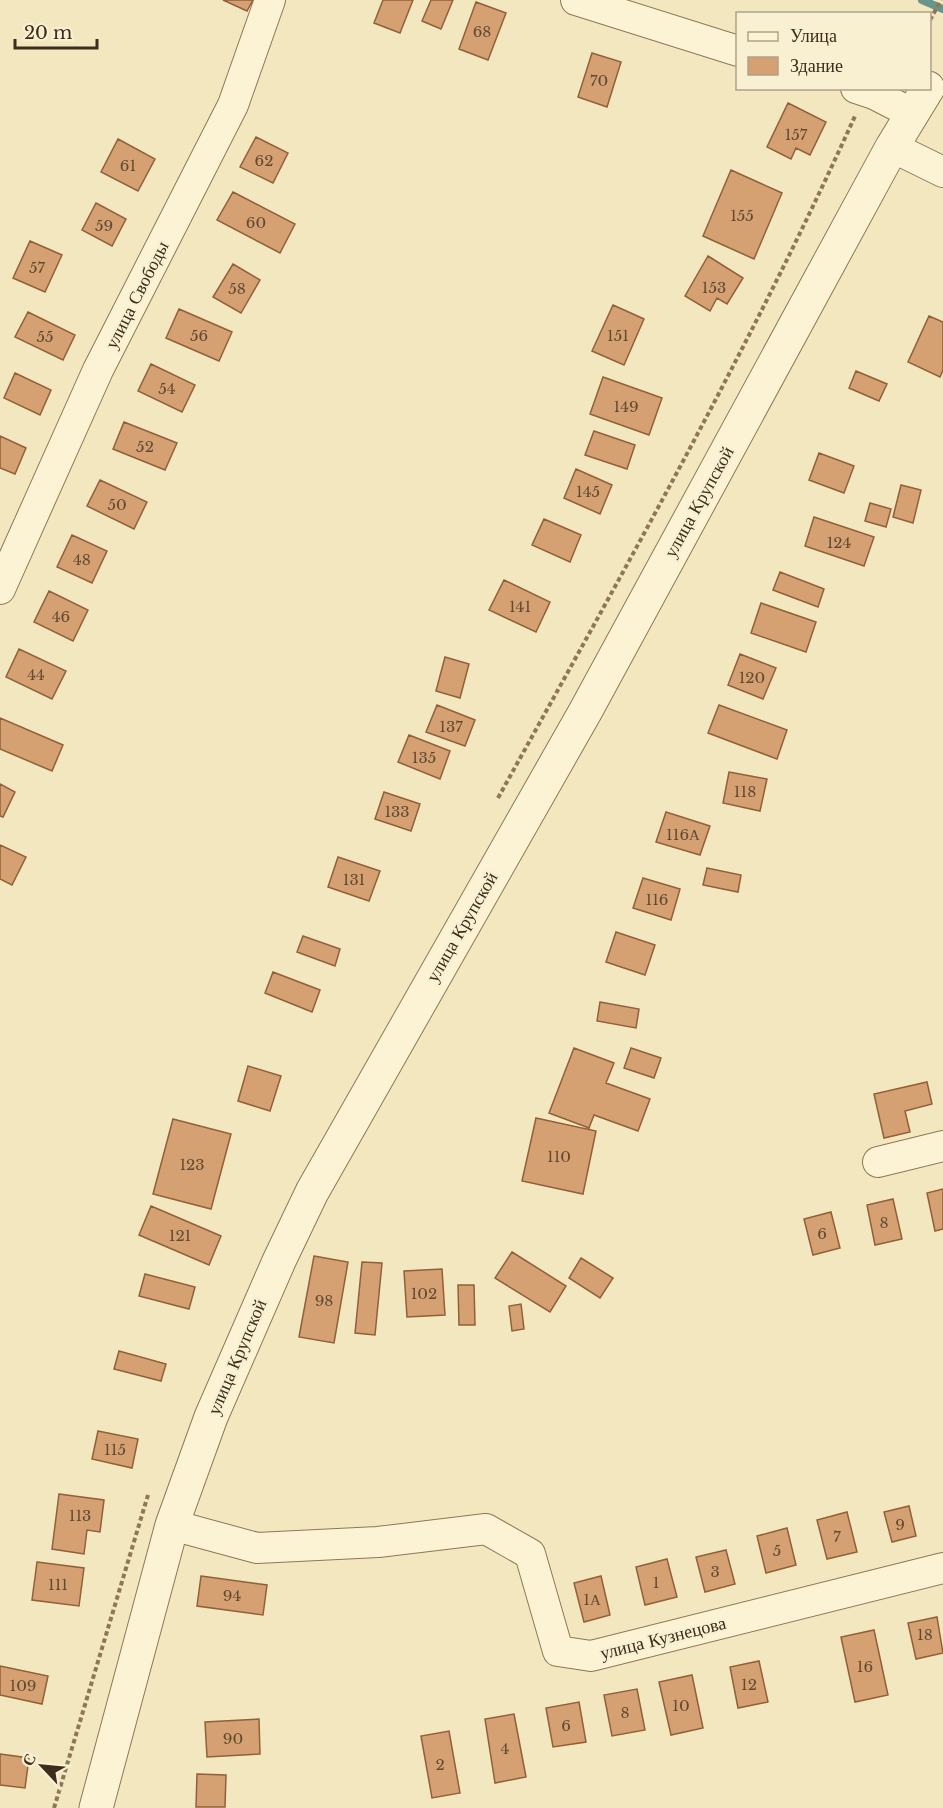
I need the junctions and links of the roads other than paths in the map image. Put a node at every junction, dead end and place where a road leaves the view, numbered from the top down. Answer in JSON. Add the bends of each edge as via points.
{"nodes":[{"id":1,"x":270,"y":0,"type":"edge"},
{"id":2,"x":576,"y":0,"type":"edge"},
{"id":3,"x":736,"y":50,"type":"edge"},
{"id":4,"x":943,"y":65,"type":"edge"},
{"id":5,"x":931,"y":85,"type":"edge"},
{"id":6,"x":862,"y":90,"type":"edge"},
{"id":7,"x":924,"y":96,"type":"edge"},
{"id":8,"x":892,"y":147,"type":"junction"},
{"id":9,"x":943,"y":172,"type":"edge"},
{"id":10,"x":0,"y":589,"type":"edge"},
{"id":11,"x":943,"y":1146,"type":"edge"},
{"id":12,"x":878,"y":1162,"type":"dead end"},
{"id":13,"x":172,"y":1525,"type":"junction"},
{"id":14,"x":943,"y":1568,"type":"edge"},
{"id":15,"x":96,"y":1808,"type":"edge"}],
"edges":[{"from":1,"to":10,"type":"street","name":"улица Свободы","via":[[233,105],[98,370]]},
{"from":2,"to":3,"type":"street"},
{"from":4,"to":5,"type":"street","name":"улица Крупской"},
{"from":6,"to":7,"type":"street"},
{"from":7,"to":8,"type":"street","name":"улица Крупской"},
{"from":8,"to":9,"type":"street"},
{"from":8,"to":13,"type":"street","name":"улица Крупской","via":[[585,712],[312,1192],[211,1417]]},
{"from":11,"to":12,"type":"street"},
{"from":13,"to":14,"type":"street","name":"улица Кузнецова","via":[[257,1548],[378,1542],[486,1529],[530,1554],[558,1650],[591,1656]]},
{"from":13,"to":15,"type":"street","name":"улица Крупской"}]}
